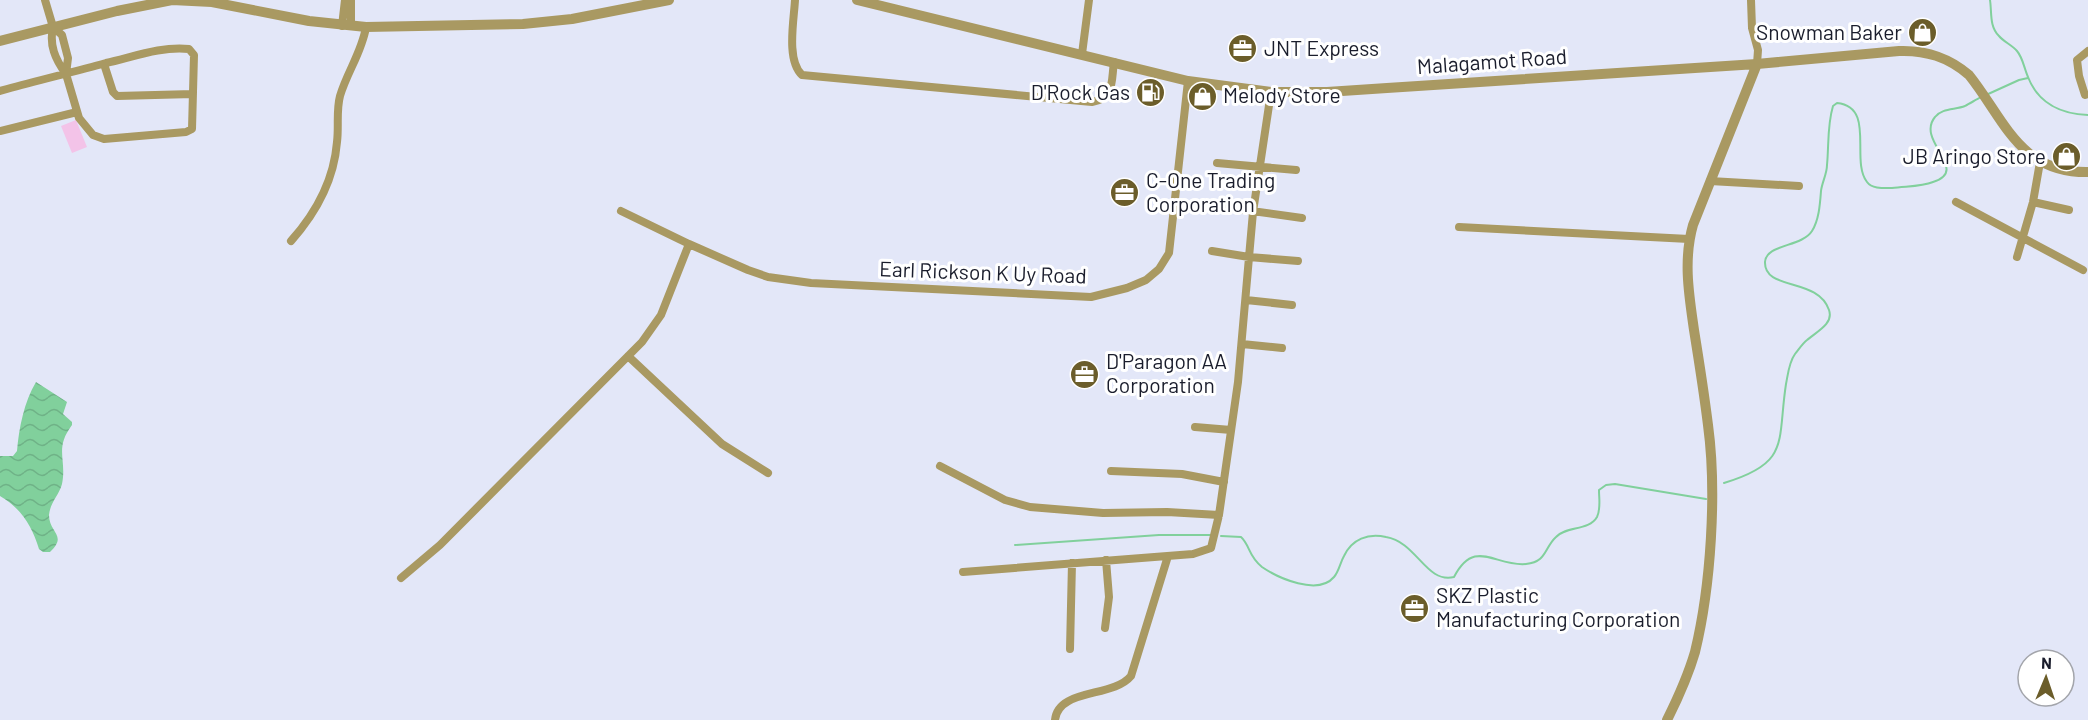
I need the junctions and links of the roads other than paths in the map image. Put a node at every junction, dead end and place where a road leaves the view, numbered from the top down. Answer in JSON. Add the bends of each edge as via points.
{"nodes":[{"id":1,"x":45,"y":0,"type":"edge"},
{"id":2,"x":345,"y":0,"type":"edge"},
{"id":3,"x":351,"y":0,"type":"edge"},
{"id":4,"x":669,"y":0,"type":"edge"},
{"id":5,"x":795,"y":0,"type":"edge"},
{"id":6,"x":857,"y":0,"type":"edge"},
{"id":7,"x":1089,"y":0,"type":"edge"},
{"id":8,"x":1750,"y":0,"type":"edge"},
{"id":9,"x":250,"y":5,"type":"edge"},
{"id":10,"x":346,"y":26,"type":"junction"},
{"id":11,"x":54,"y":27,"type":"junction"},
{"id":12,"x":366,"y":27,"type":"junction"},
{"id":13,"x":0,"y":41,"type":"edge"},
{"id":14,"x":2088,"y":51,"type":"edge"},
{"id":15,"x":1082,"y":54,"type":"junction"},
{"id":16,"x":1114,"y":62,"type":"junction"},
{"id":17,"x":104,"y":64,"type":"junction"},
{"id":18,"x":1757,"y":64,"type":"junction"},
{"id":19,"x":66,"y":74,"type":"junction"},
{"id":20,"x":1188,"y":81,"type":"junction"},
{"id":21,"x":0,"y":91,"type":"edge"},
{"id":22,"x":1271,"y":92,"type":"junction"},
{"id":23,"x":193,"y":94,"type":"junction"},
{"id":24,"x":2085,"y":95,"type":"dead end"},
{"id":25,"x":77,"y":112,"type":"junction"},
{"id":26,"x":0,"y":131,"type":"edge"},
{"id":27,"x":2040,"y":162,"type":"junction"},
{"id":28,"x":1217,"y":163,"type":"dead end"},
{"id":29,"x":1259,"y":167,"type":"junction"},
{"id":30,"x":1296,"y":170,"type":"dead end"},
{"id":31,"x":2088,"y":172,"type":"edge"},
{"id":32,"x":1710,"y":182,"type":"junction"},
{"id":33,"x":1799,"y":186,"type":"dead end"},
{"id":34,"x":1956,"y":202,"type":"dead end"},
{"id":35,"x":2033,"y":202,"type":"junction"},
{"id":36,"x":1223,"y":207,"type":"dead end"},
{"id":37,"x":2069,"y":210,"type":"dead end"},
{"id":38,"x":621,"y":211,"type":"dead end"},
{"id":39,"x":1253,"y":212,"type":"junction"},
{"id":40,"x":1302,"y":218,"type":"dead end"},
{"id":41,"x":1459,"y":227,"type":"dead end"},
{"id":42,"x":1689,"y":239,"type":"junction"},
{"id":43,"x":2023,"y":239,"type":"junction"},
{"id":44,"x":291,"y":241,"type":"dead end"},
{"id":45,"x":689,"y":244,"type":"junction"},
{"id":46,"x":1212,"y":251,"type":"dead end"},
{"id":47,"x":1249,"y":257,"type":"junction"},
{"id":48,"x":2017,"y":257,"type":"dead end"},
{"id":49,"x":1298,"y":261,"type":"dead end"},
{"id":50,"x":2083,"y":270,"type":"dead end"},
{"id":51,"x":1246,"y":300,"type":"junction"},
{"id":52,"x":1292,"y":305,"type":"dead end"},
{"id":53,"x":1242,"y":344,"type":"junction"},
{"id":54,"x":1282,"y":348,"type":"dead end"},
{"id":55,"x":628,"y":356,"type":"junction"},
{"id":56,"x":1195,"y":427,"type":"dead end"},
{"id":57,"x":1231,"y":430,"type":"junction"},
{"id":58,"x":940,"y":466,"type":"dead end"},
{"id":59,"x":1111,"y":471,"type":"dead end"},
{"id":60,"x":768,"y":473,"type":"dead end"},
{"id":61,"x":1224,"y":482,"type":"junction"},
{"id":62,"x":1219,"y":515,"type":"junction"},
{"id":63,"x":1168,"y":556,"type":"junction"},
{"id":64,"x":1106,"y":560,"type":"junction"},
{"id":65,"x":1072,"y":563,"type":"junction"},
{"id":66,"x":963,"y":572,"type":"dead end"},
{"id":67,"x":401,"y":578,"type":"dead end"},
{"id":68,"x":1106,"y":628,"type":"dead end"},
{"id":69,"x":1070,"y":648,"type":"dead end"},
{"id":70,"x":1055,"y":720,"type":"edge"},
{"id":71,"x":1667,"y":720,"type":"edge"}],
"edges":[{"from":1,"to":11,"type":"street"},
{"from":2,"to":10,"type":"street"},
{"from":3,"to":10,"type":"street"},
{"from":4,"to":12,"type":"street","via":[[572,19],[523,24]]},
{"from":5,"to":16,"type":"street","via":[[793,54],[802,75],[1092,102],[1108,95]]},
{"from":6,"to":15,"type":"street","name":"Malagamot Road"},
{"from":7,"to":15,"type":"street"},
{"from":8,"to":18,"type":"street"},
{"from":9,"to":10,"type":"street","via":[[309,21]]},
{"from":9,"to":11,"type":"street","via":[[172,0]]},
{"from":10,"to":12,"type":"street"},
{"from":11,"to":13,"type":"street"},
{"from":11,"to":19,"type":"street","via":[[62,35],[68,58]]},
{"from":12,"to":44,"type":"street","via":[[340,96],[332,171],[314,212]]},
{"from":14,"to":24,"type":"street","via":[[2077,60]]},
{"from":15,"to":16,"type":"street","name":"Malagamot Road"},
{"from":16,"to":20,"type":"street","name":"Malagamot Road"},
{"from":17,"to":19,"type":"street"},
{"from":17,"to":23,"type":"street","via":[[117,96]]},
{"from":17,"to":23,"type":"street","via":[[160,51],[191,51]]},
{"from":18,"to":22,"type":"street","name":"Malagamot Road","via":[[1327,92]]},
{"from":18,"to":27,"type":"street","name":"Malagamot Road","via":[[1899,51],[1940,56],[1969,75],[2013,138]]},
{"from":18,"to":32,"type":"street"},
{"from":19,"to":21,"type":"street"},
{"from":19,"to":25,"type":"street"},
{"from":20,"to":22,"type":"street","name":"Malagamot Road"},
{"from":20,"to":45,"type":"street","name":"Earl Rickson K Uy Road","via":[[1169,253],[1154,274],[1127,288],[1077,298],[811,283],[768,277]]},
{"from":22,"to":29,"type":"street"},
{"from":23,"to":25,"type":"street","via":[[192,129],[186,132],[98,138]]},
{"from":25,"to":26,"type":"street"},
{"from":27,"to":31,"type":"street","name":"Malagamot Road","via":[[2059,170]]},
{"from":27,"to":35,"type":"street"},
{"from":28,"to":29,"type":"street"},
{"from":29,"to":30,"type":"street"},
{"from":29,"to":39,"type":"street"},
{"from":32,"to":33,"type":"street"},
{"from":32,"to":42,"type":"street"},
{"from":34,"to":43,"type":"street"},
{"from":35,"to":37,"type":"street"},
{"from":35,"to":43,"type":"street"},
{"from":36,"to":39,"type":"street"},
{"from":38,"to":45,"type":"street","name":"Earl Rickson K Uy Road"},
{"from":39,"to":40,"type":"street"},
{"from":39,"to":47,"type":"street"},
{"from":41,"to":42,"type":"street"},
{"from":42,"to":71,"type":"street","via":[[1688,281],[1709,428],[1711,530],[1695,652]]},
{"from":43,"to":48,"type":"street"},
{"from":43,"to":50,"type":"street"},
{"from":45,"to":55,"type":"street","via":[[661,315]]},
{"from":46,"to":47,"type":"street"},
{"from":47,"to":49,"type":"street"},
{"from":47,"to":51,"type":"street"},
{"from":51,"to":52,"type":"street"},
{"from":51,"to":53,"type":"street"},
{"from":53,"to":54,"type":"street"},
{"from":53,"to":57,"type":"street"},
{"from":55,"to":60,"type":"street","via":[[722,444]]},
{"from":55,"to":67,"type":"street"},
{"from":56,"to":57,"type":"street"},
{"from":57,"to":61,"type":"street"},
{"from":58,"to":62,"type":"street","via":[[1005,500],[1030,507]]},
{"from":59,"to":61,"type":"street","via":[[1182,474]]},
{"from":61,"to":62,"type":"street"},
{"from":62,"to":63,"type":"street","via":[[1211,548]]},
{"from":63,"to":64,"type":"street"},
{"from":63,"to":70,"type":"street","via":[[1131,676],[1118,686],[1072,699],[1058,708]]},
{"from":64,"to":65,"type":"street"},
{"from":64,"to":68,"type":"street"},
{"from":65,"to":66,"type":"street"},
{"from":65,"to":69,"type":"street"}]}
